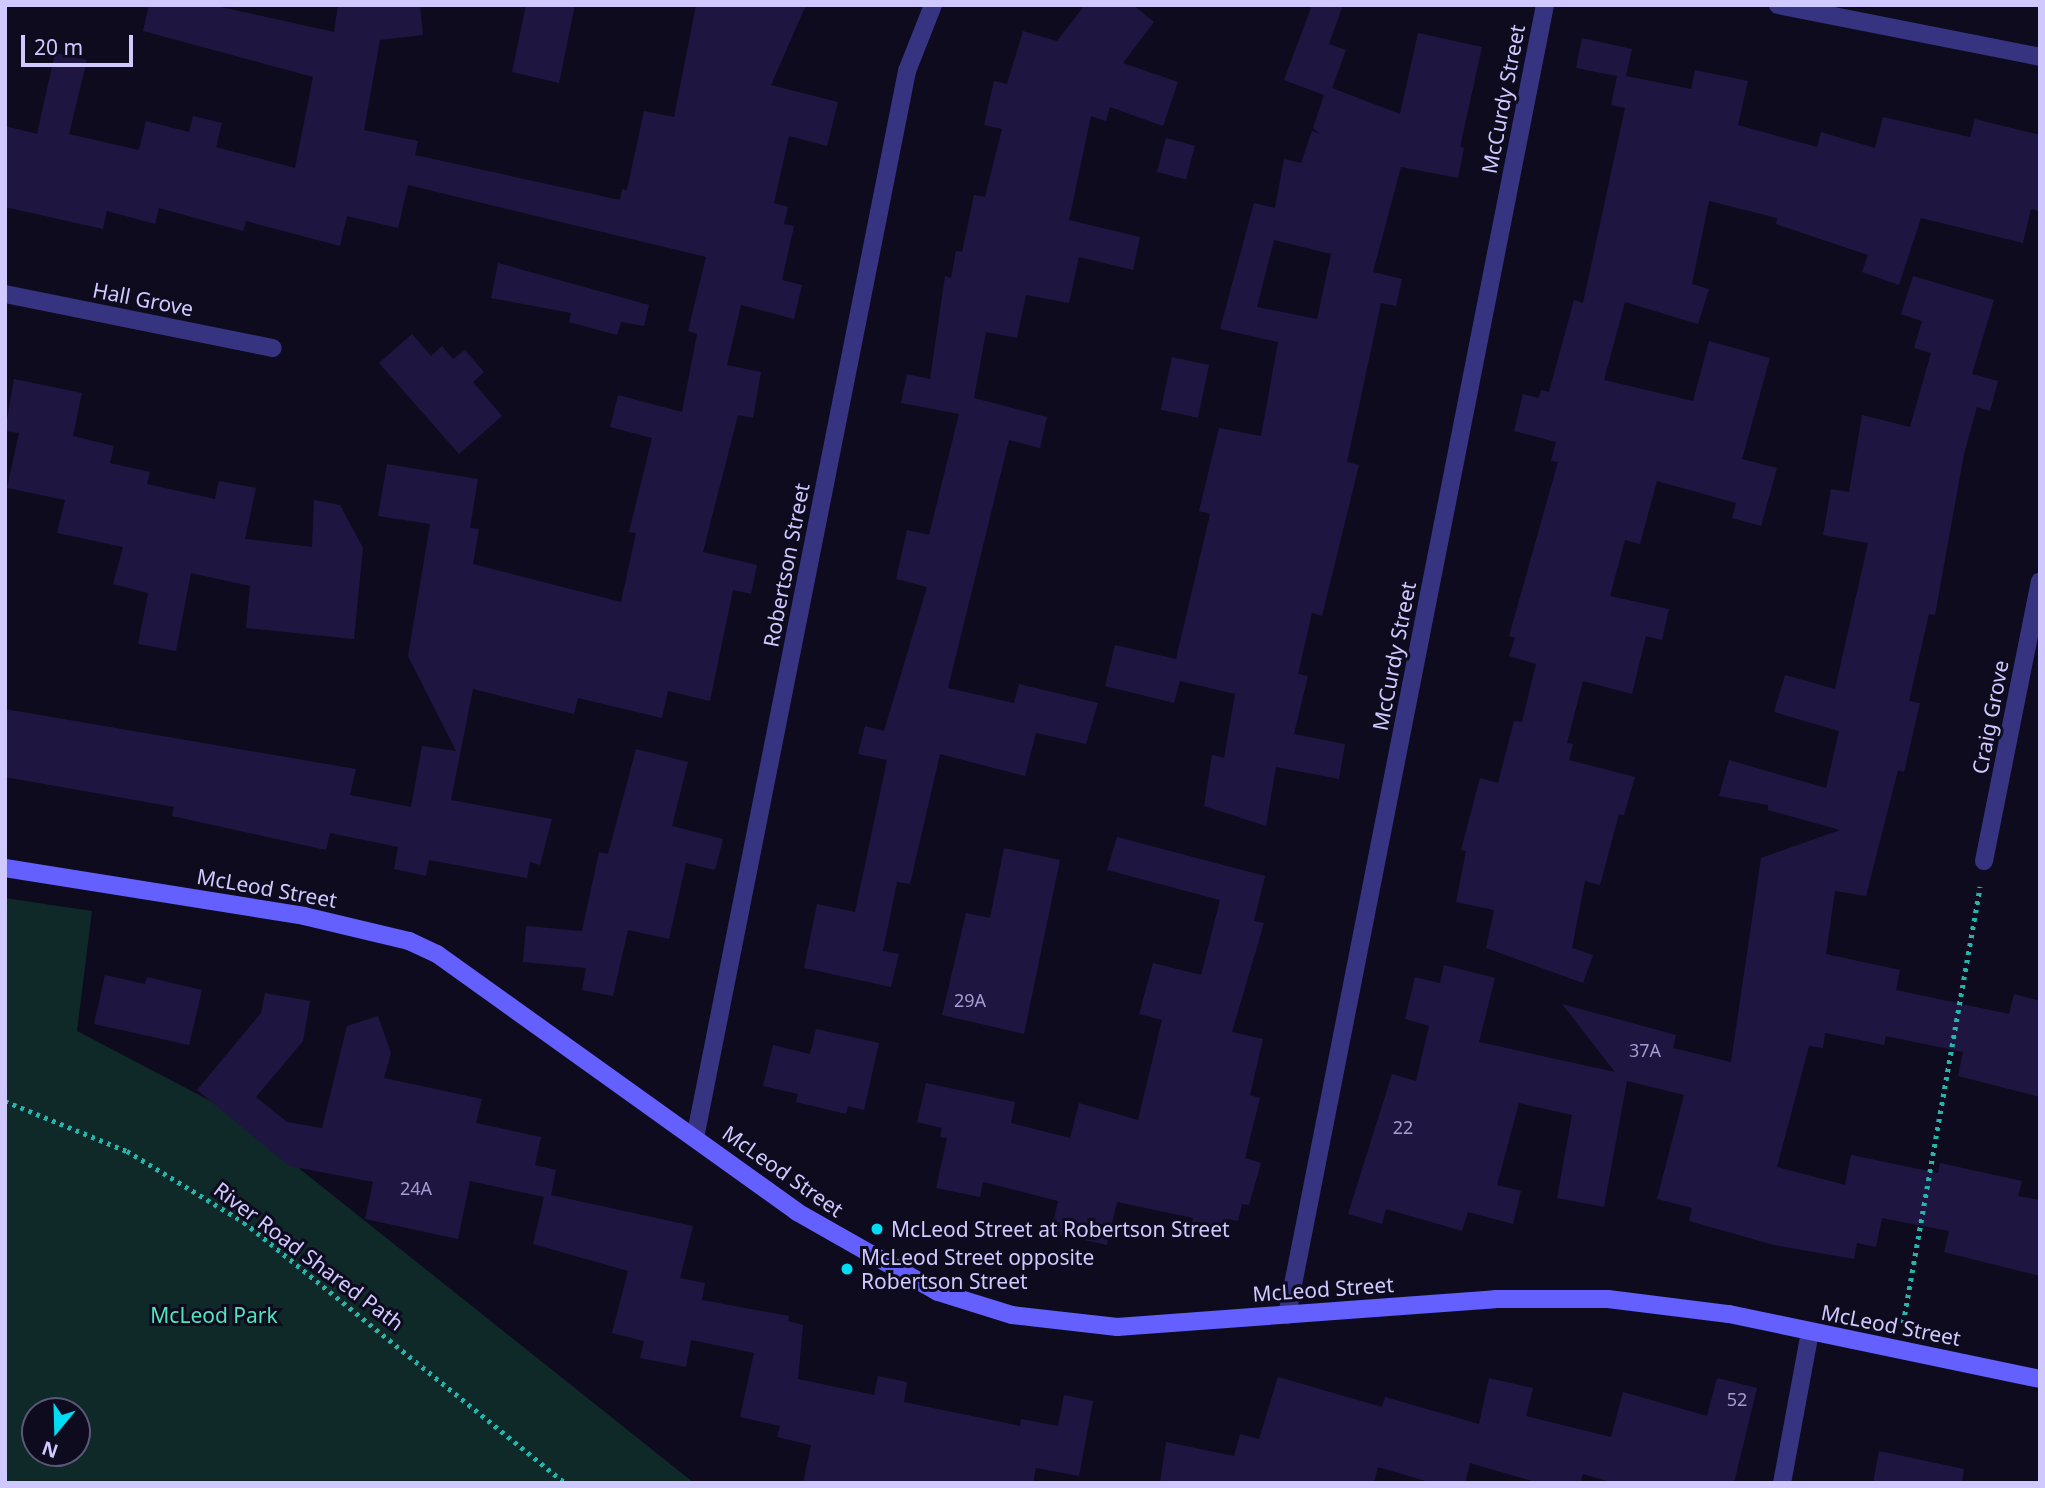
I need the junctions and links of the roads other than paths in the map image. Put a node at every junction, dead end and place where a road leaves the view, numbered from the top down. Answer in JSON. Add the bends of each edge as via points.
{"nodes":[{"id":1,"x":933,"y":5,"type":"edge"},
{"id":2,"x":1545,"y":5,"type":"edge"},
{"id":3,"x":1778,"y":5,"type":"edge"},
{"id":4,"x":2040,"y":57,"type":"edge"},
{"id":5,"x":5,"y":294,"type":"edge"},
{"id":6,"x":273,"y":348,"type":"dead end"},
{"id":7,"x":2040,"y":582,"type":"edge"},
{"id":8,"x":1984,"y":861,"type":"road end"},
{"id":9,"x":5,"y":868,"type":"edge"},
{"id":10,"x":695,"y":1138,"type":"junction"},
{"id":11,"x":1287,"y":1315,"type":"junction"},
{"id":12,"x":1810,"y":1332,"type":"junction"},
{"id":13,"x":2040,"y":1379,"type":"edge"},
{"id":14,"x":1782,"y":1483,"type":"edge"}],
"edges":[{"from":1,"to":10,"type":"street","name":"Robertson Street","via":[[907,71]]},
{"from":2,"to":11,"type":"street","name":"McCurdy Street"},
{"from":3,"to":4,"type":"street"},
{"from":5,"to":6,"type":"street","name":"Hall Grove"},
{"from":7,"to":8,"type":"street","name":"Craig Grove"},
{"from":9,"to":10,"type":"street","name":"McLeod Street","via":[[304,916],[409,940],[437,954]]},
{"from":10,"to":11,"type":"street","name":"McLeod Street","via":[[797,1212],[865,1254],[938,1292],[1012,1315],[1117,1327]]},
{"from":11,"to":12,"type":"street","name":"McLeod Street","via":[[1494,1299],[1608,1299],[1729,1314]]},
{"from":12,"to":13,"type":"street","name":"McLeod Street"},
{"from":12,"to":14,"type":"street"}]}
